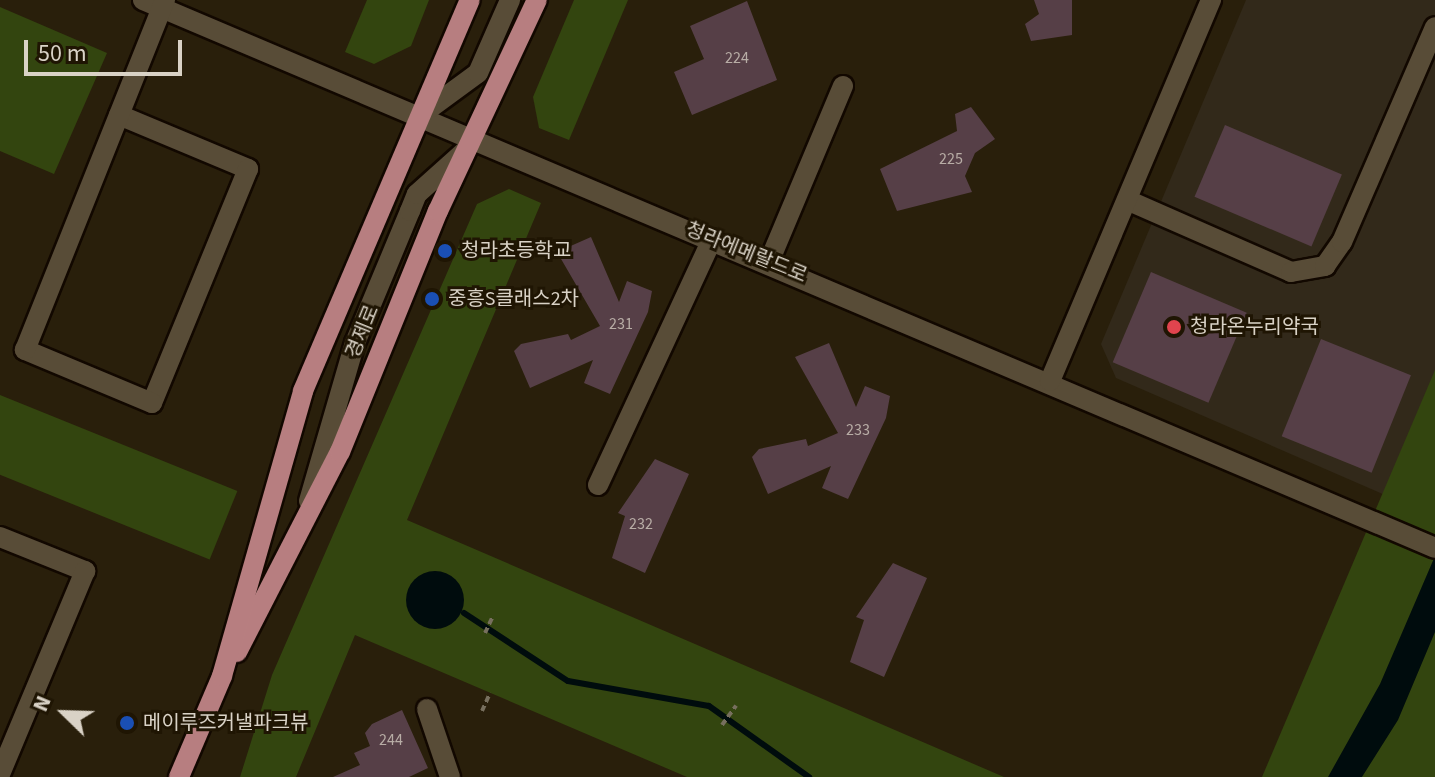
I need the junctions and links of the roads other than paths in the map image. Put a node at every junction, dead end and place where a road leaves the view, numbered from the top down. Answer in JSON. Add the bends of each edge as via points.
{"nodes":[{"id":1,"x":470,"y":0,"type":"edge"},
{"id":2,"x":510,"y":0,"type":"edge"},
{"id":3,"x":537,"y":0,"type":"edge"},
{"id":4,"x":1211,"y":0,"type":"edge"},
{"id":5,"x":157,"y":2,"type":"edge"},
{"id":6,"x":1435,"y":27,"type":"edge"},
{"id":7,"x":843,"y":86,"type":"dead end"},
{"id":8,"x":119,"y":115,"type":"junction"},
{"id":9,"x":418,"y":117,"type":"junction"},
{"id":10,"x":476,"y":142,"type":"junction"},
{"id":11,"x":1127,"y":200,"type":"junction"},
{"id":12,"x":712,"y":239,"type":"junction"},
{"id":13,"x":769,"y":262,"type":"junction"},
{"id":14,"x":1050,"y":381,"type":"junction"},
{"id":15,"x":598,"y":485,"type":"dead end"},
{"id":16,"x":0,"y":537,"type":"edge"},
{"id":17,"x":1435,"y":548,"type":"edge"},
{"id":18,"x":222,"y":676,"type":"junction"},
{"id":19,"x":427,"y":709,"type":"dead end"},
{"id":20,"x":0,"y":774,"type":"edge"},
{"id":21,"x":179,"y":777,"type":"edge"},
{"id":22,"x":450,"y":777,"type":"edge"}],
"edges":[{"from":1,"to":9,"type":"main road","name":"경제로"},
{"from":2,"to":9,"type":"street","via":[[478,73]]},
{"from":3,"to":10,"type":"main road","name":"경제로"},
{"from":4,"to":11,"type":"street"},
{"from":5,"to":8,"type":"street"},
{"from":5,"to":9,"type":"street","name":"청라에메랄드로"},
{"from":6,"to":11,"type":"street","via":[[1342,242],[1325,266],[1291,272]]},
{"from":7,"to":13,"type":"street"},
{"from":8,"to":8,"type":"street","via":[[25,350],[152,403],[248,169]]},
{"from":9,"to":10,"type":"street","name":"청라에메랄드로"},
{"from":9,"to":18,"type":"main road","name":"경제로","via":[[303,391]]},
{"from":10,"to":12,"type":"street","name":"청라에메랄드로"},
{"from":10,"to":18,"type":"main road","name":"경제로","via":[[438,211],[299,535]]},
{"from":11,"to":14,"type":"street"},
{"from":12,"to":13,"type":"street","name":"청라에메랄드로"},
{"from":12,"to":15,"type":"street"},
{"from":13,"to":14,"type":"street","name":"청라에메랄드로"},
{"from":14,"to":17,"type":"street","name":"청라에메랄드로"},
{"from":16,"to":20,"type":"street","via":[[85,571]]},
{"from":18,"to":21,"type":"main road","name":"경제로"},
{"from":19,"to":22,"type":"street"}]}
